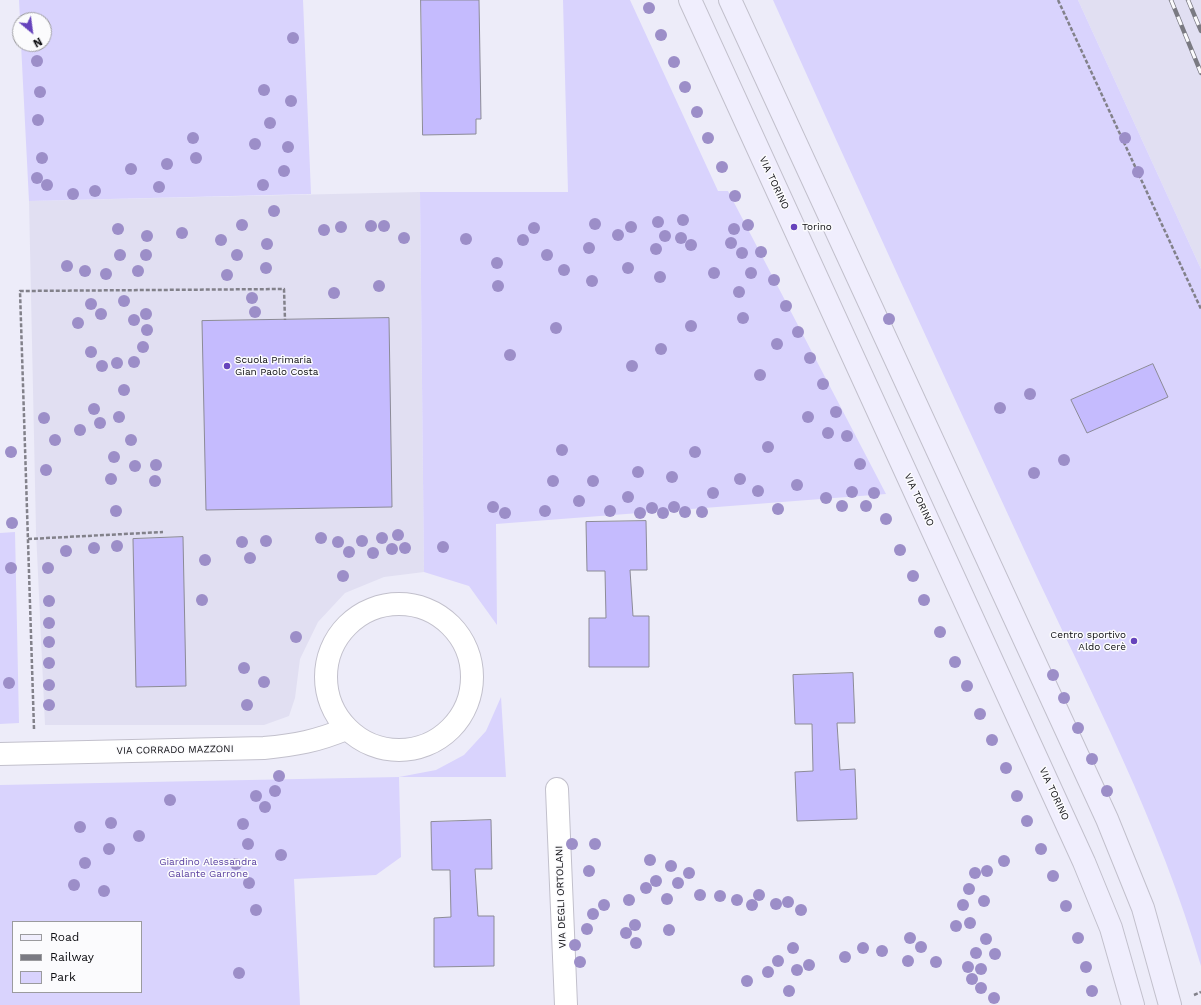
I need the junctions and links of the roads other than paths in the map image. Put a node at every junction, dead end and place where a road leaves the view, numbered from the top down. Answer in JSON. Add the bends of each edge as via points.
{"nodes":[{"id":1,"x":690,"y":0,"type":"edge"},
{"id":2,"x":730,"y":0,"type":"edge"},
{"id":3,"x":346,"y":729,"type":"junction"},
{"id":4,"x":0,"y":754,"type":"edge"},
{"id":5,"x":557,"y":789,"type":"dead end"},
{"id":6,"x":566,"y":1005,"type":"edge"},
{"id":7,"x":1133,"y":1005,"type":"edge"},
{"id":8,"x":1170,"y":1005,"type":"edge"}],
"edges":[{"from":1,"to":7,"type":"main road","name":"VIA TORINO","via":[[1084,862],[1111,928]]},
{"from":2,"to":8,"type":"main road","via":[[1107,819],[1143,908]]},
{"from":3,"to":3,"type":"street","via":[[364,742],[385,749],[406,750],[428,744],[446,733],[460,716],[470,696],[472,674],[468,653],[458,634],[443,618],[424,608],[402,604],[380,606],[360,615],[344,629],[332,647],[326,668],[327,690],[334,711]]},
{"from":3,"to":4,"type":"street","name":"VIA CORRADO MAZZONI","via":[[298,745],[264,748]]},
{"from":5,"to":6,"type":"street","name":"VIA DEGLI ORTOLANI"}]}
